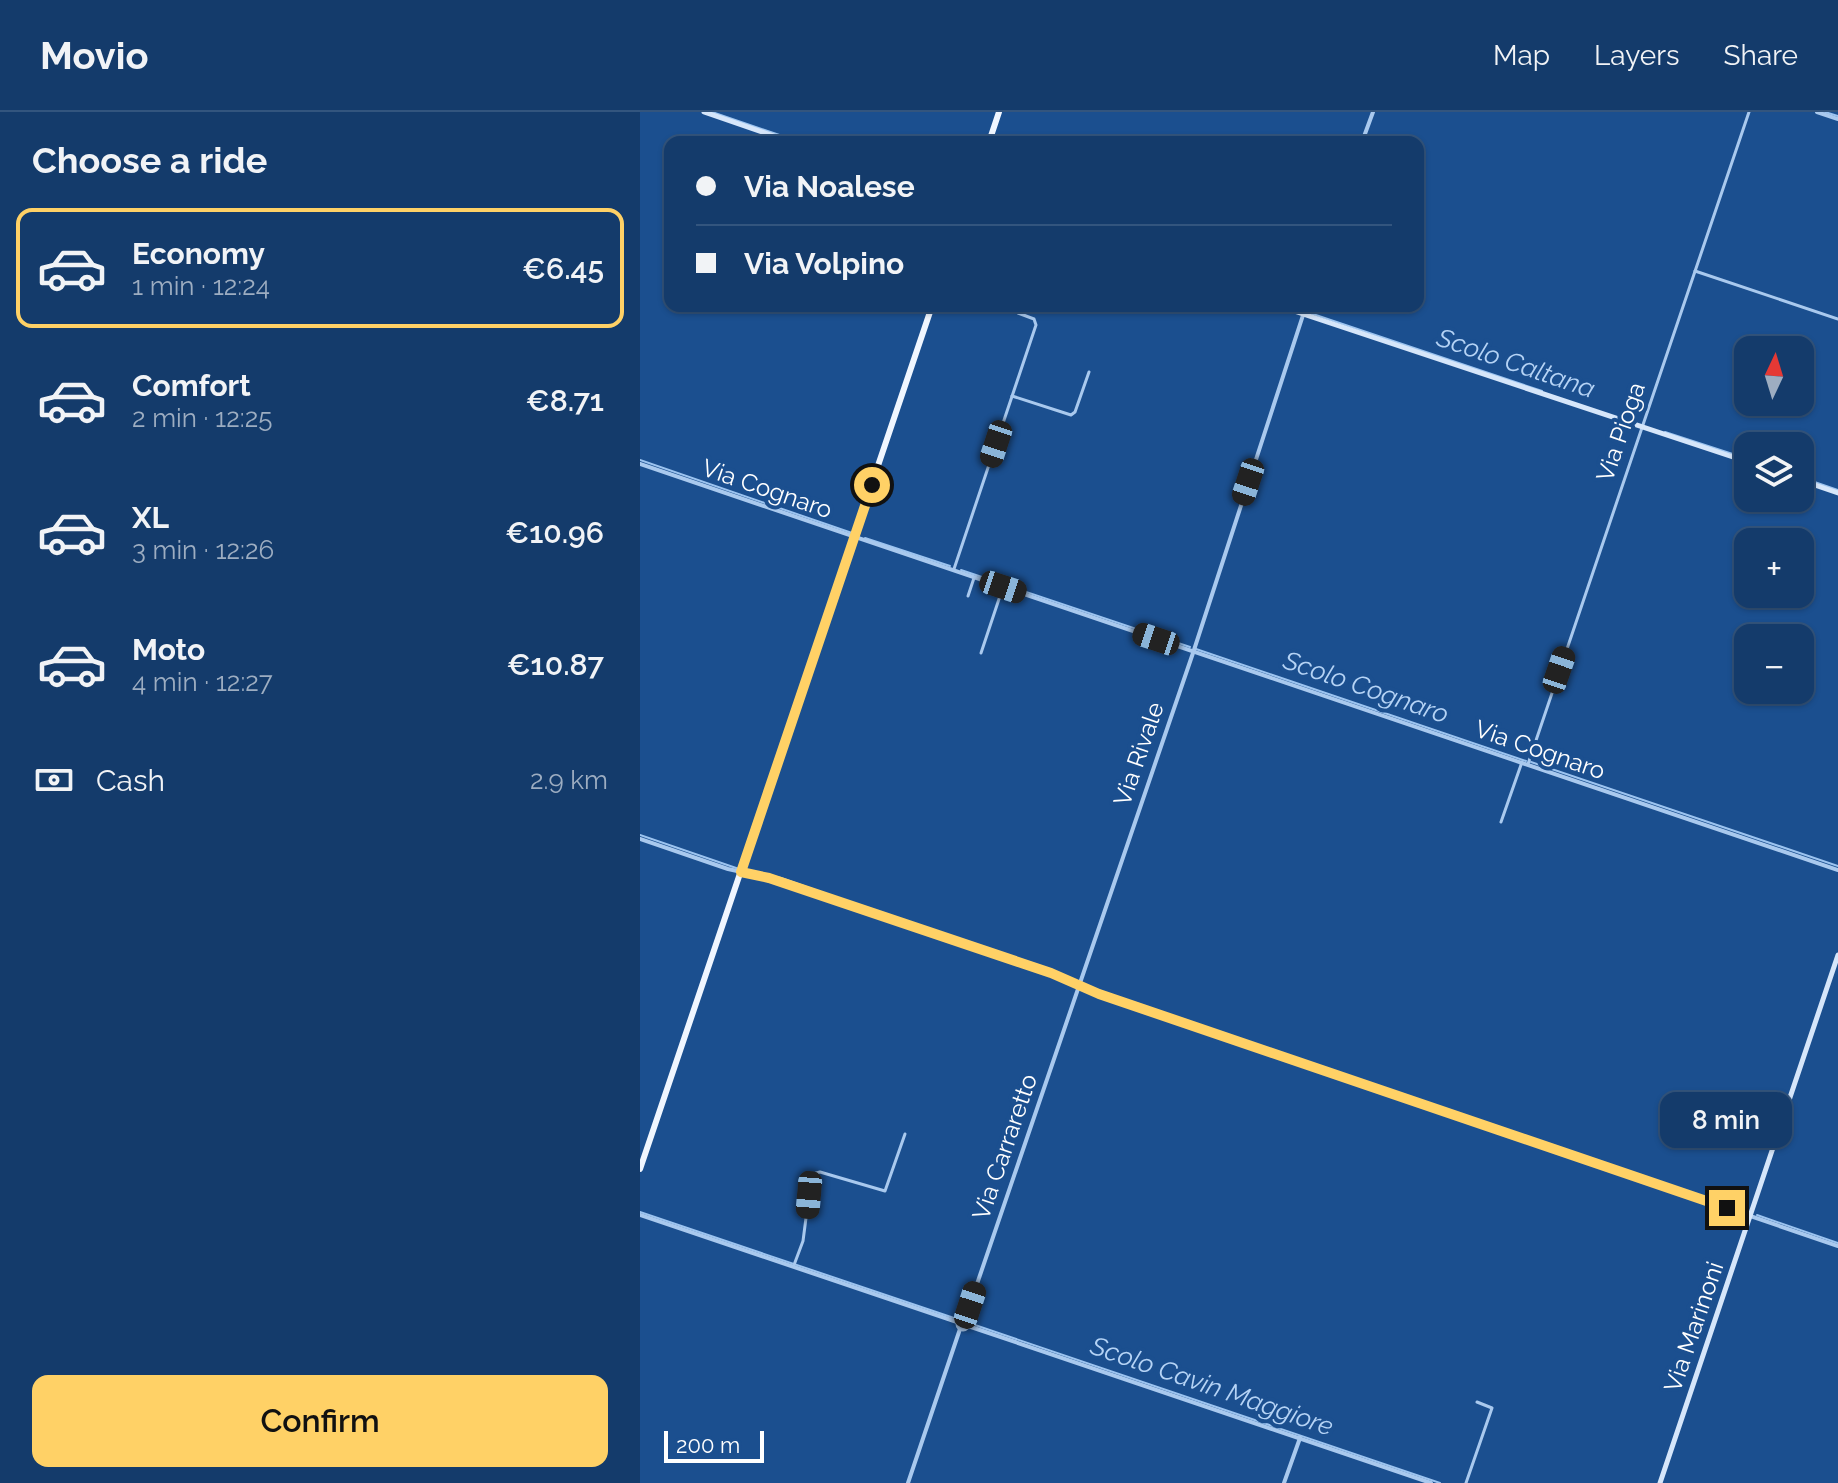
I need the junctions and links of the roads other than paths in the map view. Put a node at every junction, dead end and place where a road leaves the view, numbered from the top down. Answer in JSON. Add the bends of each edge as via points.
{"nodes":[{"id":1,"x":704,"y":112,"type":"edge"},
{"id":2,"x":999,"y":112,"type":"edge"},
{"id":3,"x":1373,"y":112,"type":"edge"},
{"id":4,"x":1749,"y":112,"type":"edge"},
{"id":5,"x":1817,"y":112,"type":"edge"},
{"id":6,"x":1838,"y":119,"type":"edge"},
{"id":7,"x":774,"y":136,"type":"edge"},
{"id":8,"x":991,"y":136,"type":"edge"},
{"id":9,"x":1364,"y":136,"type":"edge"},
{"id":10,"x":1695,"y":271,"type":"junction"},
{"id":11,"x":930,"y":312,"type":"edge"},
{"id":12,"x":1018,"y":312,"type":"edge"},
{"id":13,"x":1303,"y":312,"type":"edge"},
{"id":14,"x":1310,"y":312,"type":"edge"},
{"id":15,"x":1838,"y":319,"type":"edge"},
{"id":16,"x":1089,"y":372,"type":"dead end"},
{"id":17,"x":1012,"y":396,"type":"junction"},
{"id":18,"x":1641,"y":428,"type":"junction"},
{"id":19,"x":1734,"y":458,"type":"edge"},
{"id":20,"x":640,"y":464,"type":"edge"},
{"id":21,"x":1814,"y":485,"type":"edge"},
{"id":22,"x":1838,"y":493,"type":"edge"},
{"id":23,"x":854,"y":538,"type":"junction"},
{"id":24,"x":953,"y":571,"type":"junction"},
{"id":25,"x":974,"y":578,"type":"junction"},
{"id":26,"x":1003,"y":587,"type":"junction"},
{"id":27,"x":968,"y":596,"type":"dead end"},
{"id":28,"x":1192,"y":651,"type":"junction"},
{"id":29,"x":981,"y":653,"type":"dead end"},
{"id":30,"x":1525,"y":763,"type":"junction"},
{"id":31,"x":1501,"y":822,"type":"dead end"},
{"id":32,"x":640,"y":839,"type":"edge"},
{"id":33,"x":1838,"y":870,"type":"edge"},
{"id":34,"x":741,"y":872,"type":"junction"},
{"id":35,"x":1838,"y":955,"type":"edge"},
{"id":36,"x":1079,"y":983,"type":"junction"},
{"id":37,"x":905,"y":1134,"type":"dead end"},
{"id":38,"x":640,"y":1169,"type":"edge"},
{"id":39,"x":640,"y":1215,"type":"edge"},
{"id":40,"x":1751,"y":1217,"type":"junction"},
{"id":41,"x":1838,"y":1246,"type":"edge"},
{"id":42,"x":795,"y":1264,"type":"junction"},
{"id":43,"x":965,"y":1319,"type":"junction"},
{"id":44,"x":957,"y":1322,"type":"junction"},
{"id":45,"x":968,"y":1326,"type":"junction"},
{"id":46,"x":960,"y":1329,"type":"junction"},
{"id":47,"x":1477,"y":1402,"type":"dead end"},
{"id":48,"x":1300,"y":1438,"type":"junction"},
{"id":49,"x":908,"y":1483,"type":"edge"},
{"id":50,"x":1284,"y":1483,"type":"edge"},
{"id":51,"x":1431,"y":1483,"type":"edge"},
{"id":52,"x":1466,"y":1483,"type":"edge"},
{"id":53,"x":1660,"y":1483,"type":"edge"}],
"edges":[{"from":1,"to":7,"type":"main road"},
{"from":2,"to":8,"type":"main road"},
{"from":3,"to":9,"type":"street"},
{"from":4,"to":10,"type":"street","name":"Via Pioga"},
{"from":5,"to":6,"type":"street"},
{"from":10,"to":15,"type":"street"},
{"from":10,"to":18,"type":"street","name":"Via Pioga"},
{"from":11,"to":23,"type":"main road"},
{"from":12,"to":17,"type":"street","via":[[1036,322]]},
{"from":13,"to":28,"type":"street","name":"Via Rivale"},
{"from":14,"to":18,"type":"main road"},
{"from":16,"to":17,"type":"street","via":[[1071,415]]},
{"from":17,"to":24,"type":"street"},
{"from":18,"to":19,"type":"main road"},
{"from":18,"to":30,"type":"street","name":"Via Pioga"},
{"from":20,"to":23,"type":"street","name":"Via Cognaro"},
{"from":21,"to":22,"type":"main road"},
{"from":23,"to":24,"type":"street","name":"Via Cognaro"},
{"from":23,"to":34,"type":"main road"},
{"from":24,"to":25,"type":"street","name":"Via Cognaro"},
{"from":25,"to":26,"type":"street","name":"Via Cognaro"},
{"from":25,"to":27,"type":"street"},
{"from":26,"to":28,"type":"street","name":"Via Cognaro"},
{"from":26,"to":29,"type":"street"},
{"from":28,"to":30,"type":"street","name":"Via Cognaro"},
{"from":28,"to":36,"type":"street","name":"Via Rivale"},
{"from":30,"to":31,"type":"street","name":"Via Pioga"},
{"from":30,"to":33,"type":"street","name":"Via Cognaro"},
{"from":32,"to":34,"type":"street"},
{"from":34,"to":36,"type":"street"},
{"from":34,"to":38,"type":"main road"},
{"from":35,"to":40,"type":"main road","name":"Via Marinoni"},
{"from":36,"to":40,"type":"street"},
{"from":36,"to":43,"type":"street","name":"Via Carraretto"},
{"from":37,"to":42,"type":"street","via":[[885,1191],[816,1173]]},
{"from":39,"to":42,"type":"street"},
{"from":40,"to":41,"type":"street"},
{"from":40,"to":53,"type":"main road","name":"Via Marinoni"},
{"from":42,"to":44,"type":"street"},
{"from":43,"to":44,"type":"street"},
{"from":43,"to":45,"type":"street"},
{"from":44,"to":46,"type":"street"},
{"from":45,"to":46,"type":"street"},
{"from":45,"to":48,"type":"street"},
{"from":46,"to":49,"type":"street"},
{"from":47,"to":52,"type":"street","via":[[1492,1408]]},
{"from":48,"to":50,"type":"street"},
{"from":48,"to":51,"type":"street"}]}
